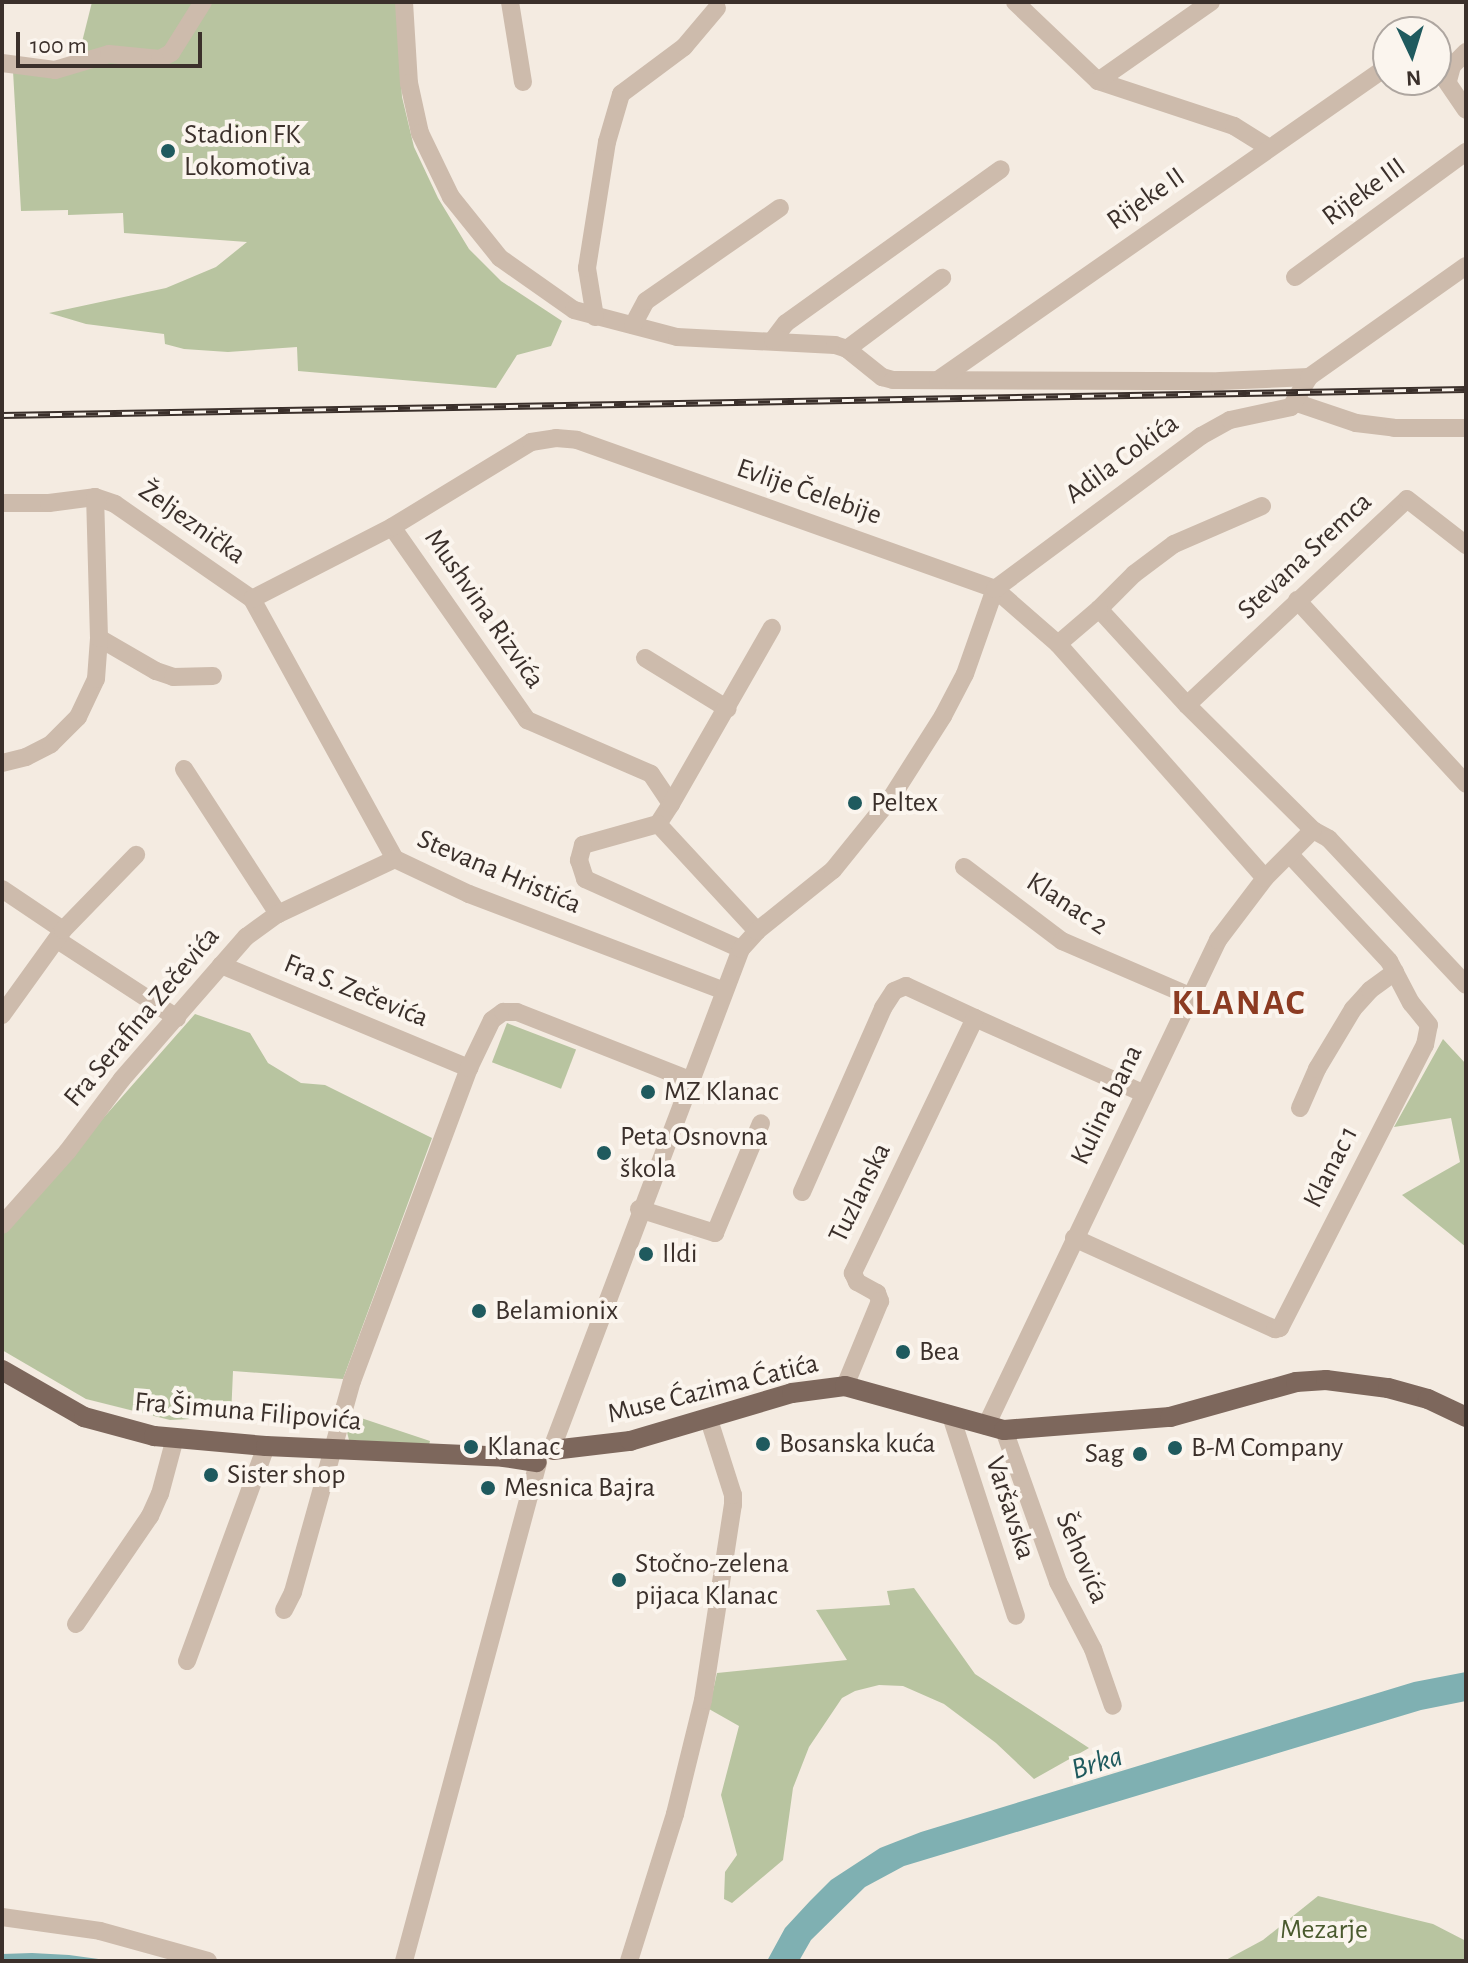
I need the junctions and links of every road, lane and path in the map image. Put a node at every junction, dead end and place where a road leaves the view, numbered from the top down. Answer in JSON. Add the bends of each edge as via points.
{"nodes":[{"id":1,"x":203,"y":2,"type":"edge"},
{"id":2,"x":404,"y":2,"type":"edge"},
{"id":3,"x":510,"y":2,"type":"edge"},
{"id":4,"x":1015,"y":2,"type":"edge"},
{"id":5,"x":1211,"y":2,"type":"edge"},
{"id":6,"x":717,"y":8,"type":"dead end"},
{"id":7,"x":2,"y":63,"type":"edge"},
{"id":8,"x":1372,"y":77,"type":"edge"},
{"id":9,"x":1098,"y":81,"type":"junction"},
{"id":10,"x":523,"y":82,"type":"dead end"},
{"id":11,"x":1452,"y":88,"type":"edge"},
{"id":12,"x":1466,"y":110,"type":"edge"},
{"id":13,"x":1267,"y":147,"type":"junction"},
{"id":14,"x":1466,"y":152,"type":"edge"},
{"id":15,"x":1001,"y":169,"type":"dead end"},
{"id":16,"x":780,"y":208,"type":"dead end"},
{"id":17,"x":1466,"y":266,"type":"edge"},
{"id":18,"x":1295,"y":277,"type":"dead end"},
{"id":19,"x":942,"y":278,"type":"dead end"},
{"id":20,"x":595,"y":317,"type":"junction"},
{"id":21,"x":633,"y":325,"type":"junction"},
{"id":22,"x":773,"y":340,"type":"junction"},
{"id":23,"x":847,"y":349,"type":"junction"},
{"id":24,"x":1309,"y":377,"type":"junction"},
{"id":25,"x":938,"y":380,"type":"junction"},
{"id":26,"x":1297,"y":403,"type":"junction"},
{"id":27,"x":1466,"y":428,"type":"edge"},
{"id":28,"x":95,"y":497,"type":"junction"},
{"id":29,"x":2,"y":503,"type":"edge"},
{"id":30,"x":1262,"y":506,"type":"dead end"},
{"id":31,"x":392,"y":527,"type":"junction"},
{"id":32,"x":1466,"y":545,"type":"edge"},
{"id":33,"x":995,"y":589,"type":"junction"},
{"id":34,"x":252,"y":599,"type":"junction"},
{"id":35,"x":1297,"y":600,"type":"junction"},
{"id":36,"x":1099,"y":609,"type":"junction"},
{"id":37,"x":772,"y":628,"type":"dead end"},
{"id":38,"x":99,"y":638,"type":"junction"},
{"id":39,"x":1058,"y":644,"type":"junction"},
{"id":40,"x":645,"y":658,"type":"dead end"},
{"id":41,"x":213,"y":676,"type":"dead end"},
{"id":42,"x":1187,"y":705,"type":"junction"},
{"id":43,"x":728,"y":709,"type":"junction"},
{"id":44,"x":2,"y":763,"type":"edge"},
{"id":45,"x":184,"y":769,"type":"dead end"},
{"id":46,"x":1466,"y":784,"type":"edge"},
{"id":47,"x":671,"y":804,"type":"junction"},
{"id":48,"x":658,"y":824,"type":"junction"},
{"id":49,"x":1313,"y":830,"type":"junction"},
{"id":50,"x":136,"y":855,"type":"dead end"},
{"id":51,"x":1291,"y":856,"type":"junction"},
{"id":52,"x":395,"y":859,"type":"junction"},
{"id":53,"x":964,"y":867,"type":"dead end"},
{"id":54,"x":1265,"y":878,"type":"junction"},
{"id":55,"x":2,"y":889,"type":"edge"},
{"id":56,"x":278,"y":914,"type":"junction"},
{"id":57,"x":757,"y":931,"type":"junction"},
{"id":58,"x":61,"y":935,"type":"junction"},
{"id":59,"x":741,"y":949,"type":"junction"},
{"id":60,"x":221,"y":965,"type":"junction"},
{"id":61,"x":1395,"y":972,"type":"junction"},
{"id":62,"x":1466,"y":985,"type":"edge"},
{"id":63,"x":724,"y":991,"type":"junction"},
{"id":64,"x":1190,"y":996,"type":"junction"},
{"id":65,"x":2,"y":1015,"type":"edge"},
{"id":66,"x":177,"y":1018,"type":"junction"},
{"id":67,"x":975,"y":1018,"type":"junction"},
{"id":68,"x":469,"y":1068,"type":"junction"},
{"id":69,"x":690,"y":1080,"type":"junction"},
{"id":70,"x":1143,"y":1093,"type":"junction"},
{"id":71,"x":1300,"y":1108,"type":"dead end"},
{"id":72,"x":761,"y":1123,"type":"dead end"},
{"id":73,"x":802,"y":1192,"type":"dead end"},
{"id":74,"x":639,"y":1209,"type":"junction"},
{"id":75,"x":2,"y":1225,"type":"edge"},
{"id":76,"x":1074,"y":1238,"type":"junction"},
{"id":77,"x":2,"y":1370,"type":"edge"},
{"id":78,"x":845,"y":1386,"type":"junction"},
{"id":79,"x":951,"y":1416,"type":"junction"},
{"id":80,"x":1466,"y":1417,"type":"edge"},
{"id":81,"x":709,"y":1420,"type":"junction"},
{"id":82,"x":995,"y":1428,"type":"junction"},
{"id":83,"x":175,"y":1438,"type":"junction"},
{"id":84,"x":266,"y":1446,"type":"junction"},
{"id":85,"x":331,"y":1449,"type":"junction"},
{"id":86,"x":547,"y":1452,"type":"junction"},
{"id":87,"x":284,"y":1610,"type":"dead end"},
{"id":88,"x":1016,"y":1616,"type":"dead end"},
{"id":89,"x":76,"y":1624,"type":"dead end"},
{"id":90,"x":187,"y":1661,"type":"dead end"},
{"id":91,"x":1113,"y":1706,"type":"dead end"},
{"id":92,"x":2,"y":1917,"type":"edge"},
{"id":93,"x":208,"y":1961,"type":"edge"},
{"id":94,"x":404,"y":1961,"type":"edge"},
{"id":95,"x":414,"y":1961,"type":"edge"},
{"id":96,"x":629,"y":1961,"type":"edge"}],
"edges":[{"from":1,"to":7,"type":"street","via":[[171,53],[160,59],[109,54],[55,70]]},
{"from":2,"to":20,"type":"street","via":[[409,83],[420,133],[451,197],[500,258],[566,304]]},
{"from":3,"to":10,"type":"street"},
{"from":4,"to":9,"type":"street"},
{"from":5,"to":9,"type":"street"},
{"from":6,"to":20,"type":"street","via":[[684,47],[621,94],[607,142],[587,268]]},
{"from":8,"to":13,"type":"street","name":"Rijeke II"},
{"from":9,"to":13,"type":"street","via":[[1220,121]]},
{"from":11,"to":12,"type":"street"},
{"from":13,"to":25,"type":"street","name":"Rijeke II"},
{"from":14,"to":18,"type":"street","name":"Rijeke III"},
{"from":15,"to":22,"type":"street","via":[[786,323]]},
{"from":16,"to":21,"type":"street","via":[[646,301]]},
{"from":17,"to":24,"type":"street"},
{"from":19,"to":23,"type":"street"},
{"from":20,"to":21,"type":"street"},
{"from":21,"to":22,"type":"street","via":[[677,337]]},
{"from":22,"to":23,"type":"street"},
{"from":23,"to":25,"type":"street","via":[[882,377]]},
{"from":24,"to":25,"type":"street"},
{"from":24,"to":26,"type":"street"},
{"from":26,"to":27,"type":"street","via":[[1356,423]]},
{"from":26,"to":33,"type":"street","name":"Adila Cokića","via":[[1230,420],[1201,436]]},
{"from":28,"to":29,"type":"street","name":"Željeznička"},
{"from":28,"to":34,"type":"street","name":"Željeznička","via":[[115,504]]},
{"from":28,"to":38,"type":"street"},
{"from":30,"to":36,"type":"street","via":[[1174,544]]},
{"from":31,"to":33,"type":"street","name":"Evlije Čelebije","via":[[531,442],[577,440]]},
{"from":31,"to":34,"type":"street","name":"Evlije Čelebije"},
{"from":31,"to":47,"type":"street","name":"Mushvina Rizvića","via":[[527,720],[651,774]]},
{"from":32,"to":35,"type":"street","name":"Stevana Sremca","via":[[1407,499]]},
{"from":33,"to":39,"type":"street","name":"Evlije Čelebije"},
{"from":33,"to":57,"type":"street","via":[[965,674],[891,798],[833,870]]},
{"from":34,"to":52,"type":"street","name":"Stevana Hristića"},
{"from":35,"to":42,"type":"street","name":"Stevana Sremca"},
{"from":35,"to":46,"type":"street"},
{"from":36,"to":39,"type":"street"},
{"from":36,"to":42,"type":"street"},
{"from":37,"to":43,"type":"street"},
{"from":38,"to":41,"type":"street","via":[[173,677]]},
{"from":38,"to":44,"type":"street","via":[[96,679],[78,717],[51,744]]},
{"from":39,"to":54,"type":"street","name":"Evlije Čelebije"},
{"from":40,"to":43,"type":"street"},
{"from":42,"to":49,"type":"street"},
{"from":43,"to":47,"type":"street"},
{"from":45,"to":56,"type":"street"},
{"from":47,"to":48,"type":"street"},
{"from":48,"to":57,"type":"street"},
{"from":48,"to":59,"type":"street","via":[[583,845],[579,860],[585,879]]},
{"from":49,"to":51,"type":"street","name":"Kulina bana"},
{"from":49,"to":62,"type":"street","via":[[1329,839]]},
{"from":50,"to":58,"type":"street"},
{"from":51,"to":54,"type":"street","name":"Kulina bana"},
{"from":51,"to":61,"type":"street","name":"Klanac 1"},
{"from":52,"to":56,"type":"street","name":"Fra Serafina Zečevića"},
{"from":52,"to":63,"type":"street","name":"Stevana Hristića","via":[[469,894]]},
{"from":53,"to":64,"type":"street","name":"Klanac 2","via":[[1062,941]]},
{"from":54,"to":64,"type":"street","name":"Kulina bana","via":[[1218,940]]},
{"from":55,"to":58,"type":"street"},
{"from":56,"to":60,"type":"street","name":"Fra Serafina Zečevića","via":[[246,937]]},
{"from":57,"to":59,"type":"street"},
{"from":58,"to":65,"type":"street"},
{"from":58,"to":66,"type":"street"},
{"from":59,"to":63,"type":"street"},
{"from":60,"to":66,"type":"street","name":"Fra Serafina Zečevića"},
{"from":60,"to":68,"type":"street","name":"Fra S. Zečevića"},
{"from":61,"to":71,"type":"street","via":[[1353,1009]]},
{"from":61,"to":76,"type":"street","name":"Klanac 1","via":[[1427,1020],[1425,1045],[1280,1328]]},
{"from":63,"to":69,"type":"street"},
{"from":64,"to":70,"type":"street","name":"Kulina bana"},
{"from":66,"to":75,"type":"street","name":"Fra Serafina Zečevića"},
{"from":67,"to":70,"type":"street","name":"Tuzlanska"},
{"from":67,"to":73,"type":"street","name":"Tuzlanska","via":[[906,986],[894,991]]},
{"from":67,"to":78,"type":"street","name":"Tuzlanska","via":[[853,1273],[880,1301]]},
{"from":68,"to":69,"type":"street","via":[[497,1014],[517,1012]]},
{"from":68,"to":85,"type":"street"},
{"from":69,"to":74,"type":"street"},
{"from":70,"to":76,"type":"street","name":"Kulina bana"},
{"from":72,"to":74,"type":"street","via":[[715,1233]]},
{"from":74,"to":86,"type":"street"},
{"from":76,"to":82,"type":"street","name":"Kulina bana"},
{"from":77,"to":83,"type":"main road","name":"Fra Šimuna Filipovića","via":[[84,1417]]},
{"from":78,"to":79,"type":"main road","name":"Muse Ćazima Ćatića"},
{"from":78,"to":81,"type":"main road","name":"Muse Ćazima Ćatića","via":[[792,1393]]},
{"from":79,"to":82,"type":"main road","name":"Muse Ćazima Ćatića"},
{"from":79,"to":88,"type":"street","name":"Varšavska"},
{"from":80,"to":82,"type":"main road","name":"Muse Ćazima Ćatića","via":[[1438,1402],[1388,1388],[1326,1380],[1296,1382],[1170,1417]]},
{"from":81,"to":86,"type":"main road","name":"Muse Ćazima Ćatića","via":[[630,1441]]},
{"from":81,"to":96,"type":"street","via":[[733,1505],[703,1700],[675,1814]]},
{"from":82,"to":91,"type":"street","name":"Šehovića"},
{"from":83,"to":84,"type":"main road","name":"Fra Šimuna Filipovića"},
{"from":83,"to":89,"type":"street","via":[[150,1516]]},
{"from":84,"to":85,"type":"main road","name":"Fra Šimuna Filipovića"},
{"from":84,"to":90,"type":"street"},
{"from":85,"to":86,"type":"main road","name":"Fra Šimuna Filipovića","via":[[504,1457]]},
{"from":85,"to":87,"type":"street"},
{"from":86,"to":94,"type":"street"},
{"from":86,"to":95,"type":"street"},
{"from":92,"to":93,"type":"street","via":[[100,1931]]}]}
